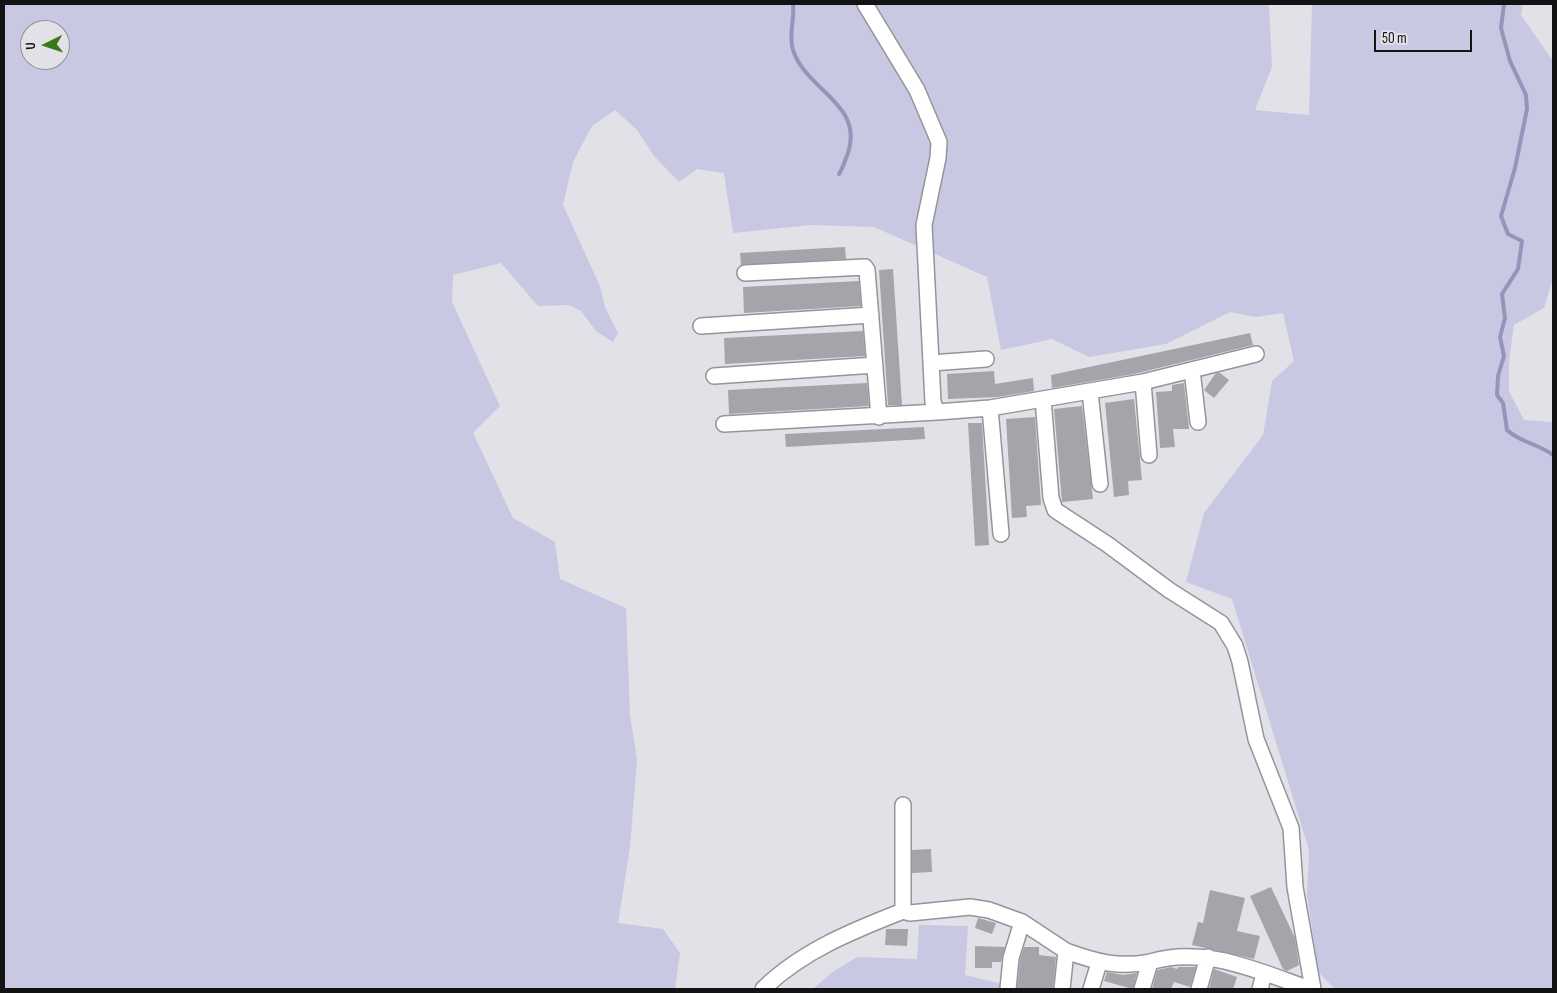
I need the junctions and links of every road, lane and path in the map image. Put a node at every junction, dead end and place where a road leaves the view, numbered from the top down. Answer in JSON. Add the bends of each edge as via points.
{"nodes":[{"id":1,"x":865,"y":4,"type":"edge"},
{"id":2,"x":745,"y":273,"type":"dead end"},
{"id":3,"x":871,"y":315,"type":"junction"},
{"id":4,"x":701,"y":326,"type":"dead end"},
{"id":5,"x":1256,"y":354,"type":"dead end"},
{"id":6,"x":986,"y":358,"type":"dead end"},
{"id":7,"x":931,"y":363,"type":"junction"},
{"id":8,"x":875,"y":366,"type":"junction"},
{"id":9,"x":1192,"y":370,"type":"junction"},
{"id":10,"x":714,"y":376,"type":"dead end"},
{"id":11,"x":1142,"y":382,"type":"junction"},
{"id":12,"x":1090,"y":392,"type":"junction"},
{"id":13,"x":1043,"y":399,"type":"junction"},
{"id":14,"x":990,"y":408,"type":"junction"},
{"id":15,"x":937,"y":412,"type":"junction"},
{"id":16,"x":879,"y":416,"type":"junction"},
{"id":17,"x":1198,"y":422,"type":"dead end"},
{"id":18,"x":724,"y":424,"type":"dead end"},
{"id":19,"x":1149,"y":455,"type":"dead end"},
{"id":20,"x":1100,"y":484,"type":"dead end"},
{"id":21,"x":1001,"y":534,"type":"dead end"},
{"id":22,"x":903,"y":805,"type":"dead end"},
{"id":23,"x":902,"y":911,"type":"junction"},
{"id":24,"x":1022,"y":922,"type":"junction"},
{"id":25,"x":1066,"y":951,"type":"junction"},
{"id":26,"x":1208,"y":957,"type":"junction"},
{"id":27,"x":1150,"y":962,"type":"junction"},
{"id":28,"x":1099,"y":963,"type":"junction"},
{"id":29,"x":1264,"y":974,"type":"junction"},
{"id":30,"x":763,"y":989,"type":"edge"},
{"id":31,"x":1008,"y":989,"type":"edge"},
{"id":32,"x":1062,"y":989,"type":"edge"},
{"id":33,"x":1091,"y":989,"type":"edge"},
{"id":34,"x":1142,"y":989,"type":"edge"},
{"id":35,"x":1198,"y":989,"type":"edge"},
{"id":36,"x":1260,"y":989,"type":"edge"},
{"id":37,"x":1311,"y":989,"type":"edge"}],
"edges":[{"from":1,"to":7,"type":"street","via":[[917,90],[940,142],[924,224]]},
{"from":2,"to":3,"type":"street","via":[[865,267]]},
{"from":3,"to":4,"type":"street"},
{"from":3,"to":8,"type":"street"},
{"from":5,"to":9,"type":"street"},
{"from":6,"to":7,"type":"street"},
{"from":7,"to":15,"type":"street","via":[[933,402]]},
{"from":8,"to":10,"type":"street"},
{"from":8,"to":16,"type":"street"},
{"from":9,"to":11,"type":"street"},
{"from":9,"to":17,"type":"street"},
{"from":11,"to":12,"type":"street"},
{"from":11,"to":19,"type":"street"},
{"from":12,"to":13,"type":"street"},
{"from":12,"to":20,"type":"street"},
{"from":13,"to":14,"type":"street"},
{"from":13,"to":37,"type":"street","via":[[1051,498],[1055,510],[1221,623],[1235,646],[1256,739],[1291,828],[1295,888]]},
{"from":14,"to":15,"type":"street"},
{"from":14,"to":21,"type":"street"},
{"from":15,"to":16,"type":"street"},
{"from":16,"to":18,"type":"street"},
{"from":22,"to":23,"type":"street"},
{"from":23,"to":24,"type":"street","via":[[910,913],[970,906]]},
{"from":23,"to":30,"type":"street","via":[[814,951],[781,972]]},
{"from":24,"to":25,"type":"street"},
{"from":24,"to":31,"type":"street","via":[[1012,952]]},
{"from":25,"to":28,"type":"street"},
{"from":25,"to":32,"type":"street"},
{"from":26,"to":27,"type":"street","via":[[1174,957]]},
{"from":26,"to":29,"type":"street"},
{"from":26,"to":35,"type":"street"},
{"from":27,"to":28,"type":"street","via":[[1136,965]]},
{"from":27,"to":34,"type":"street"},
{"from":28,"to":33,"type":"street"},
{"from":29,"to":36,"type":"street"},
{"from":29,"to":37,"type":"street"}]}
